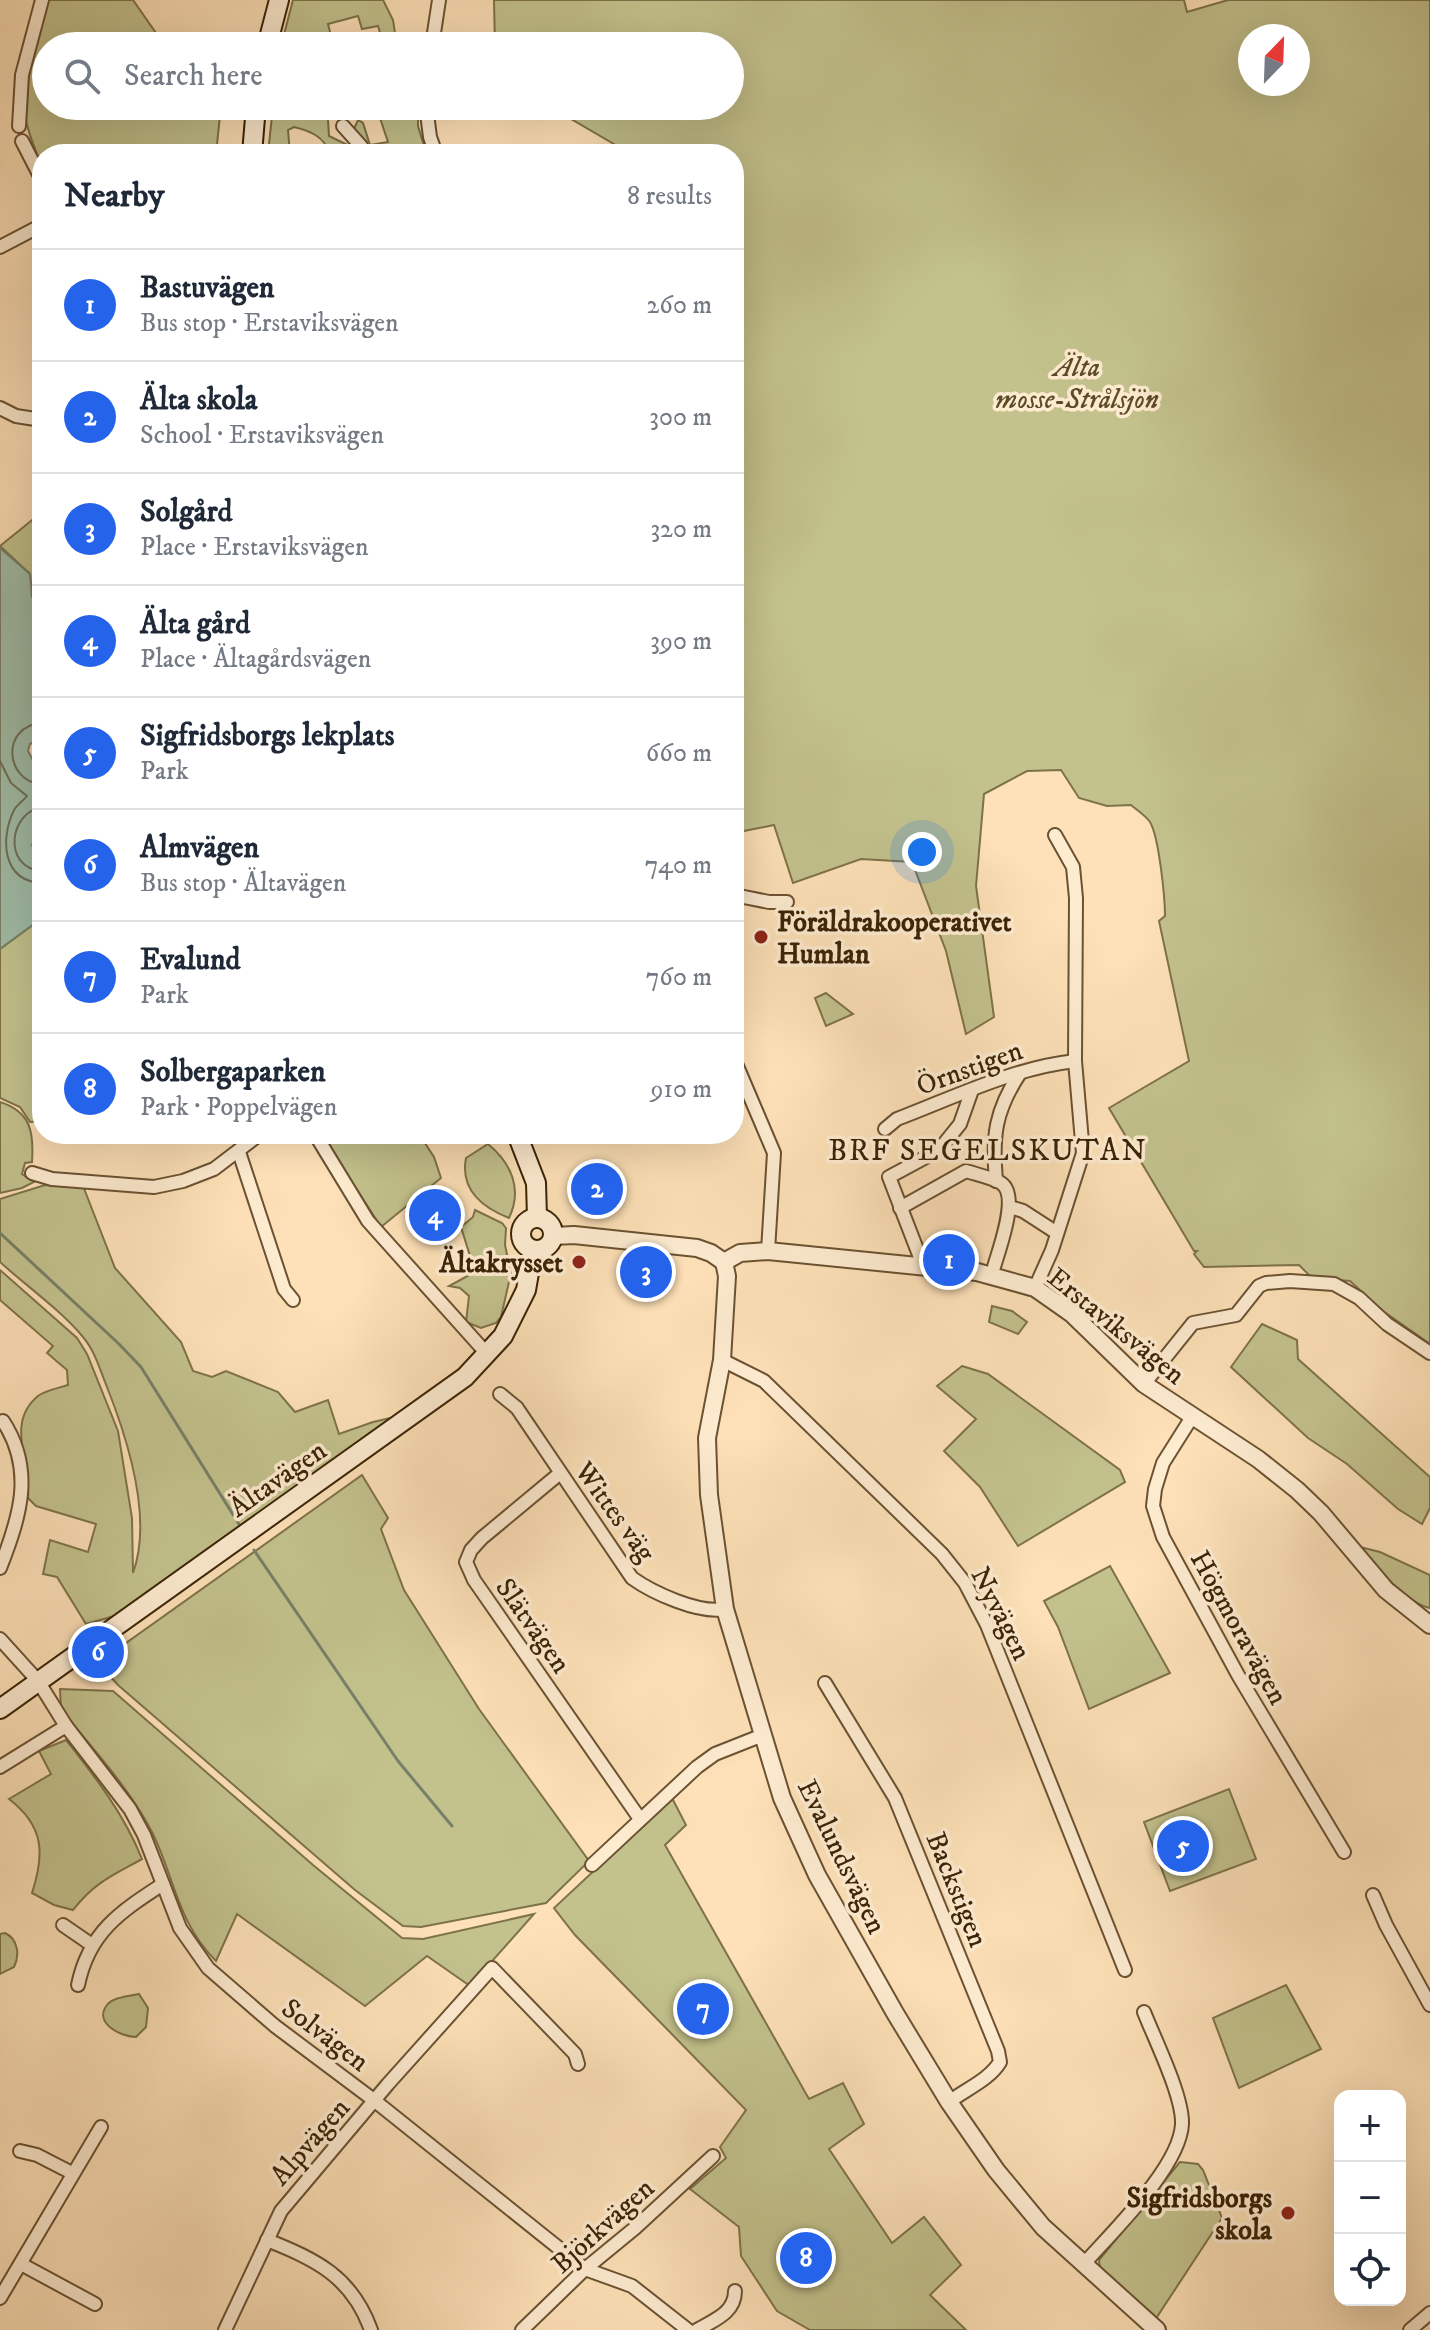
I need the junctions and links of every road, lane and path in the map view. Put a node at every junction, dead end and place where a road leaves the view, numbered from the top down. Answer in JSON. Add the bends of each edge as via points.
{"nodes":[{"id":1,"x":42,"y":0,"type":"edge"},
{"id":2,"x":279,"y":0,"type":"edge"},
{"id":3,"x":439,"y":0,"type":"edge"},
{"id":4,"x":33,"y":32,"type":"edge"},
{"id":5,"x":271,"y":32,"type":"edge"},
{"id":6,"x":434,"y":32,"type":"edge"},
{"id":7,"x":32,"y":38,"type":"edge"},
{"id":8,"x":255,"y":120,"type":"edge"},
{"id":9,"x":428,"y":120,"type":"edge"},
{"id":10,"x":19,"y":126,"type":"dead end"},
{"id":11,"x":343,"y":126,"type":"dead end"},
{"id":12,"x":22,"y":141,"type":"dead end"},
{"id":13,"x":253,"y":144,"type":"edge"},
{"id":14,"x":359,"y":144,"type":"edge"},
{"id":15,"x":432,"y":144,"type":"edge"},
{"id":16,"x":32,"y":160,"type":"edge"},
{"id":17,"x":32,"y":230,"type":"edge"},
{"id":18,"x":0,"y":247,"type":"edge"},
{"id":19,"x":0,"y":408,"type":"edge"},
{"id":20,"x":32,"y":419,"type":"edge"},
{"id":21,"x":1055,"y":835,"type":"dead end"},
{"id":22,"x":744,"y":897,"type":"edge"},
{"id":23,"x":787,"y":902,"type":"dead end"},
{"id":24,"x":1075,"y":1061,"type":"junction"},
{"id":25,"x":1020,"y":1073,"type":"junction"},
{"id":26,"x":744,"y":1081,"type":"edge"},
{"id":27,"x":972,"y":1090,"type":"junction"},
{"id":28,"x":885,"y":1129,"type":"dead end"},
{"id":29,"x":248,"y":1144,"type":"edge"},
{"id":30,"x":321,"y":1144,"type":"edge"},
{"id":31,"x":522,"y":1144,"type":"edge"},
{"id":32,"x":239,"y":1152,"type":"junction"},
{"id":33,"x":32,"y":1173,"type":"dead end"},
{"id":34,"x":996,"y":1181,"type":"junction"},
{"id":35,"x":1010,"y":1207,"type":"junction"},
{"id":36,"x":900,"y":1208,"type":"junction"},
{"id":37,"x":537,"y":1217,"type":"junction"},
{"id":38,"x":1057,"y":1233,"type":"junction"},
{"id":39,"x":554,"y":1236,"type":"junction"},
{"id":40,"x":533,"y":1250,"type":"junction"},
{"id":41,"x":768,"y":1251,"type":"junction"},
{"id":42,"x":724,"y":1262,"type":"junction"},
{"id":43,"x":923,"y":1265,"type":"junction"},
{"id":44,"x":994,"y":1267,"type":"dead end"},
{"id":45,"x":1035,"y":1288,"type":"junction"},
{"id":46,"x":293,"y":1300,"type":"dead end"},
{"id":47,"x":1430,"y":1353,"type":"edge"},
{"id":48,"x":488,"y":1355,"type":"junction"},
{"id":49,"x":722,"y":1360,"type":"junction"},
{"id":50,"x":1144,"y":1384,"type":"junction"},
{"id":51,"x":500,"y":1394,"type":"dead end"},
{"id":52,"x":1192,"y":1417,"type":"junction"},
{"id":53,"x":3,"y":1421,"type":"dead end"},
{"id":54,"x":559,"y":1474,"type":"junction"},
{"id":55,"x":0,"y":1568,"type":"edge"},
{"id":56,"x":725,"y":1609,"type":"junction"},
{"id":57,"x":1430,"y":1625,"type":"edge"},
{"id":58,"x":0,"y":1639,"type":"edge"},
{"id":59,"x":38,"y":1681,"type":"junction"},
{"id":60,"x":825,"y":1683,"type":"dead end"},
{"id":61,"x":0,"y":1709,"type":"edge"},
{"id":62,"x":66,"y":1726,"type":"junction"},
{"id":63,"x":763,"y":1735,"type":"junction"},
{"id":64,"x":0,"y":1767,"type":"edge"},
{"id":65,"x":640,"y":1819,"type":"junction"},
{"id":66,"x":1344,"y":1852,"type":"dead end"},
{"id":67,"x":592,"y":1865,"type":"dead end"},
{"id":68,"x":163,"y":1884,"type":"junction"},
{"id":69,"x":1373,"y":1895,"type":"dead end"},
{"id":70,"x":63,"y":1925,"type":"dead end"},
{"id":71,"x":92,"y":1945,"type":"junction"},
{"id":72,"x":1125,"y":1970,"type":"dead end"},
{"id":73,"x":78,"y":1985,"type":"dead end"},
{"id":74,"x":1430,"y":2005,"type":"edge"},
{"id":75,"x":1144,"y":2012,"type":"dead end"},
{"id":76,"x":578,"y":2064,"type":"dead end"},
{"id":77,"x":375,"y":2101,"type":"junction"},
{"id":78,"x":949,"y":2102,"type":"junction"},
{"id":79,"x":101,"y":2127,"type":"dead end"},
{"id":80,"x":20,"y":2151,"type":"dead end"},
{"id":81,"x":713,"y":2156,"type":"dead end"},
{"id":82,"x":72,"y":2173,"type":"junction"},
{"id":83,"x":267,"y":2240,"type":"junction"},
{"id":84,"x":21,"y":2264,"type":"junction"},
{"id":85,"x":1083,"y":2265,"type":"junction"},
{"id":86,"x":585,"y":2269,"type":"junction"},
{"id":87,"x":735,"y":2291,"type":"dead end"},
{"id":88,"x":0,"y":2298,"type":"edge"},
{"id":89,"x":95,"y":2304,"type":"dead end"},
{"id":90,"x":1430,"y":2313,"type":"edge"},
{"id":91,"x":225,"y":2330,"type":"edge"},
{"id":92,"x":371,"y":2330,"type":"edge"},
{"id":93,"x":522,"y":2330,"type":"edge"},
{"id":94,"x":688,"y":2330,"type":"edge"},
{"id":95,"x":697,"y":2330,"type":"edge"},
{"id":96,"x":1157,"y":2330,"type":"edge"},
{"id":97,"x":1410,"y":2330,"type":"edge"}],
"edges":[{"from":1,"to":4,"type":"street"},
{"from":2,"to":5,"type":"main road"},
{"from":3,"to":6,"type":"street"},
{"from":7,"to":10,"type":"street","via":[[22,75]]},
{"from":8,"to":13,"type":"main road"},
{"from":9,"to":15,"type":"street"},
{"from":11,"to":14,"type":"street"},
{"from":12,"to":16,"type":"street"},
{"from":17,"to":18,"type":"street"},
{"from":19,"to":20,"type":"street"},
{"from":21,"to":24,"type":"street","via":[[1073,867],[1076,898]]},
{"from":22,"to":23,"type":"street"},
{"from":24,"to":25,"type":"street","name":"Örnstigen"},
{"from":24,"to":38,"type":"street","via":[[1083,1153]]},
{"from":25,"to":27,"type":"street","name":"Örnstigen"},
{"from":25,"to":34,"type":"street","via":[[999,1110],[993,1148]]},
{"from":26,"to":41,"type":"street","via":[[774,1153]]},
{"from":27,"to":28,"type":"street","name":"Örnstigen","via":[[897,1119]]},
{"from":27,"to":36,"type":"street","via":[[960,1124],[939,1150],[890,1174]]},
{"from":29,"to":32,"type":"street"},
{"from":30,"to":48,"type":"street","via":[[368,1221]]},
{"from":31,"to":37,"type":"main road","via":[[536,1183]]},
{"from":32,"to":33,"type":"street","via":[[214,1169],[154,1187]]},
{"from":32,"to":46,"type":"street","via":[[284,1289]]},
{"from":34,"to":35,"type":"street","via":[[1006,1188]]},
{"from":34,"to":36,"type":"street","via":[[966,1171]]},
{"from":35,"to":38,"type":"street"},
{"from":35,"to":44,"type":"street"},
{"from":36,"to":43,"type":"street"},
{"from":37,"to":39,"type":"main road","via":[[551,1225]]},
{"from":37,"to":40,"type":"main road","via":[[521,1231]]},
{"from":38,"to":45,"type":"street"},
{"from":39,"to":40,"type":"main road","via":[[547,1247]]},
{"from":39,"to":42,"type":"street","via":[[697,1248]]},
{"from":40,"to":48,"type":"main road","name":"Ältavägen","via":[[526,1290]]},
{"from":41,"to":42,"type":"street","name":"Erstaviksvägen","via":[[740,1253]]},
{"from":41,"to":43,"type":"street","name":"Erstaviksvägen"},
{"from":42,"to":49,"type":"street","name":"Evalundsvägen"},
{"from":43,"to":45,"type":"street","name":"Erstaviksvägen","via":[[977,1272]]},
{"from":45,"to":50,"type":"street","name":"Erstaviksvägen","via":[[1072,1314]]},
{"from":47,"to":50,"type":"street","via":[[1343,1287],[1266,1283],[1236,1315],[1193,1323]]},
{"from":48,"to":59,"type":"main road","name":"Ältavägen","via":[[403,1423]]},
{"from":49,"to":56,"type":"street","name":"Evalundsvägen","via":[[707,1438]]},
{"from":49,"to":72,"type":"street","name":"Nyvägen","via":[[764,1381],[942,1554],[965,1583],[987,1625]]},
{"from":50,"to":52,"type":"street","name":"Erstaviksvägen"},
{"from":51,"to":54,"type":"street","name":"Wittes väg","via":[[517,1408]]},
{"from":52,"to":57,"type":"street","name":"Erstaviksvägen","via":[[1297,1490],[1386,1590]]},
{"from":52,"to":66,"type":"street","name":"Högmoravägen","via":[[1163,1463],[1155,1489],[1153,1506],[1163,1537]]},
{"from":53,"to":55,"type":"street","via":[[13,1437],[23,1487]]},
{"from":54,"to":56,"type":"street","name":"Wittes väg","via":[[632,1578],[703,1609]]},
{"from":54,"to":65,"type":"street","name":"Slätvägen","via":[[482,1538],[466,1562]]},
{"from":56,"to":63,"type":"street","name":"Evalundsvägen"},
{"from":58,"to":59,"type":"street","name":"Solvägen"},
{"from":59,"to":61,"type":"main road","name":"Ältavägen"},
{"from":59,"to":62,"type":"street","name":"Solvägen"},
{"from":60,"to":78,"type":"street","name":"Backstigen","via":[[895,1798],[998,2051],[1000,2062],[994,2072]]},
{"from":62,"to":64,"type":"street"},
{"from":62,"to":68,"type":"street","name":"Solvägen","via":[[130,1809]]},
{"from":63,"to":65,"type":"street","via":[[715,1754]]},
{"from":63,"to":78,"type":"street","name":"Evalundsvägen","via":[[782,1798],[817,1875]]},
{"from":65,"to":67,"type":"street"},
{"from":68,"to":71,"type":"street","via":[[125,1909]]},
{"from":68,"to":77,"type":"street","name":"Solvägen","via":[[180,1928],[208,1968]]},
{"from":69,"to":74,"type":"street"},
{"from":70,"to":71,"type":"street"},
{"from":71,"to":73,"type":"street"},
{"from":75,"to":85,"type":"street","via":[[1178,2100],[1178,2144],[1160,2174]]},
{"from":76,"to":77,"type":"street","name":"Alpvägen","via":[[575,2054],[492,1968]]},
{"from":77,"to":83,"type":"street","name":"Alpvägen","via":[[281,2211]]},
{"from":77,"to":86,"type":"street","name":"Solvägen"},
{"from":78,"to":85,"type":"street","name":"Evalundsvägen","via":[[996,2170]]},
{"from":79,"to":82,"type":"street"},
{"from":80,"to":82,"type":"street"},
{"from":81,"to":86,"type":"street","name":"Björkvägen"},
{"from":82,"to":84,"type":"street"},
{"from":83,"to":91,"type":"street","name":"Alpvägen"},
{"from":83,"to":92,"type":"street","via":[[338,2276]]},
{"from":84,"to":88,"type":"street"},
{"from":84,"to":89,"type":"street"},
{"from":85,"to":96,"type":"street","name":"Evalundsvägen"},
{"from":86,"to":93,"type":"street","name":"Björkvägen"},
{"from":86,"to":94,"type":"street","name":"Solvägen","via":[[632,2286]]},
{"from":87,"to":95,"type":"street","via":[[734,2304]]},
{"from":90,"to":97,"type":"street"}]}
